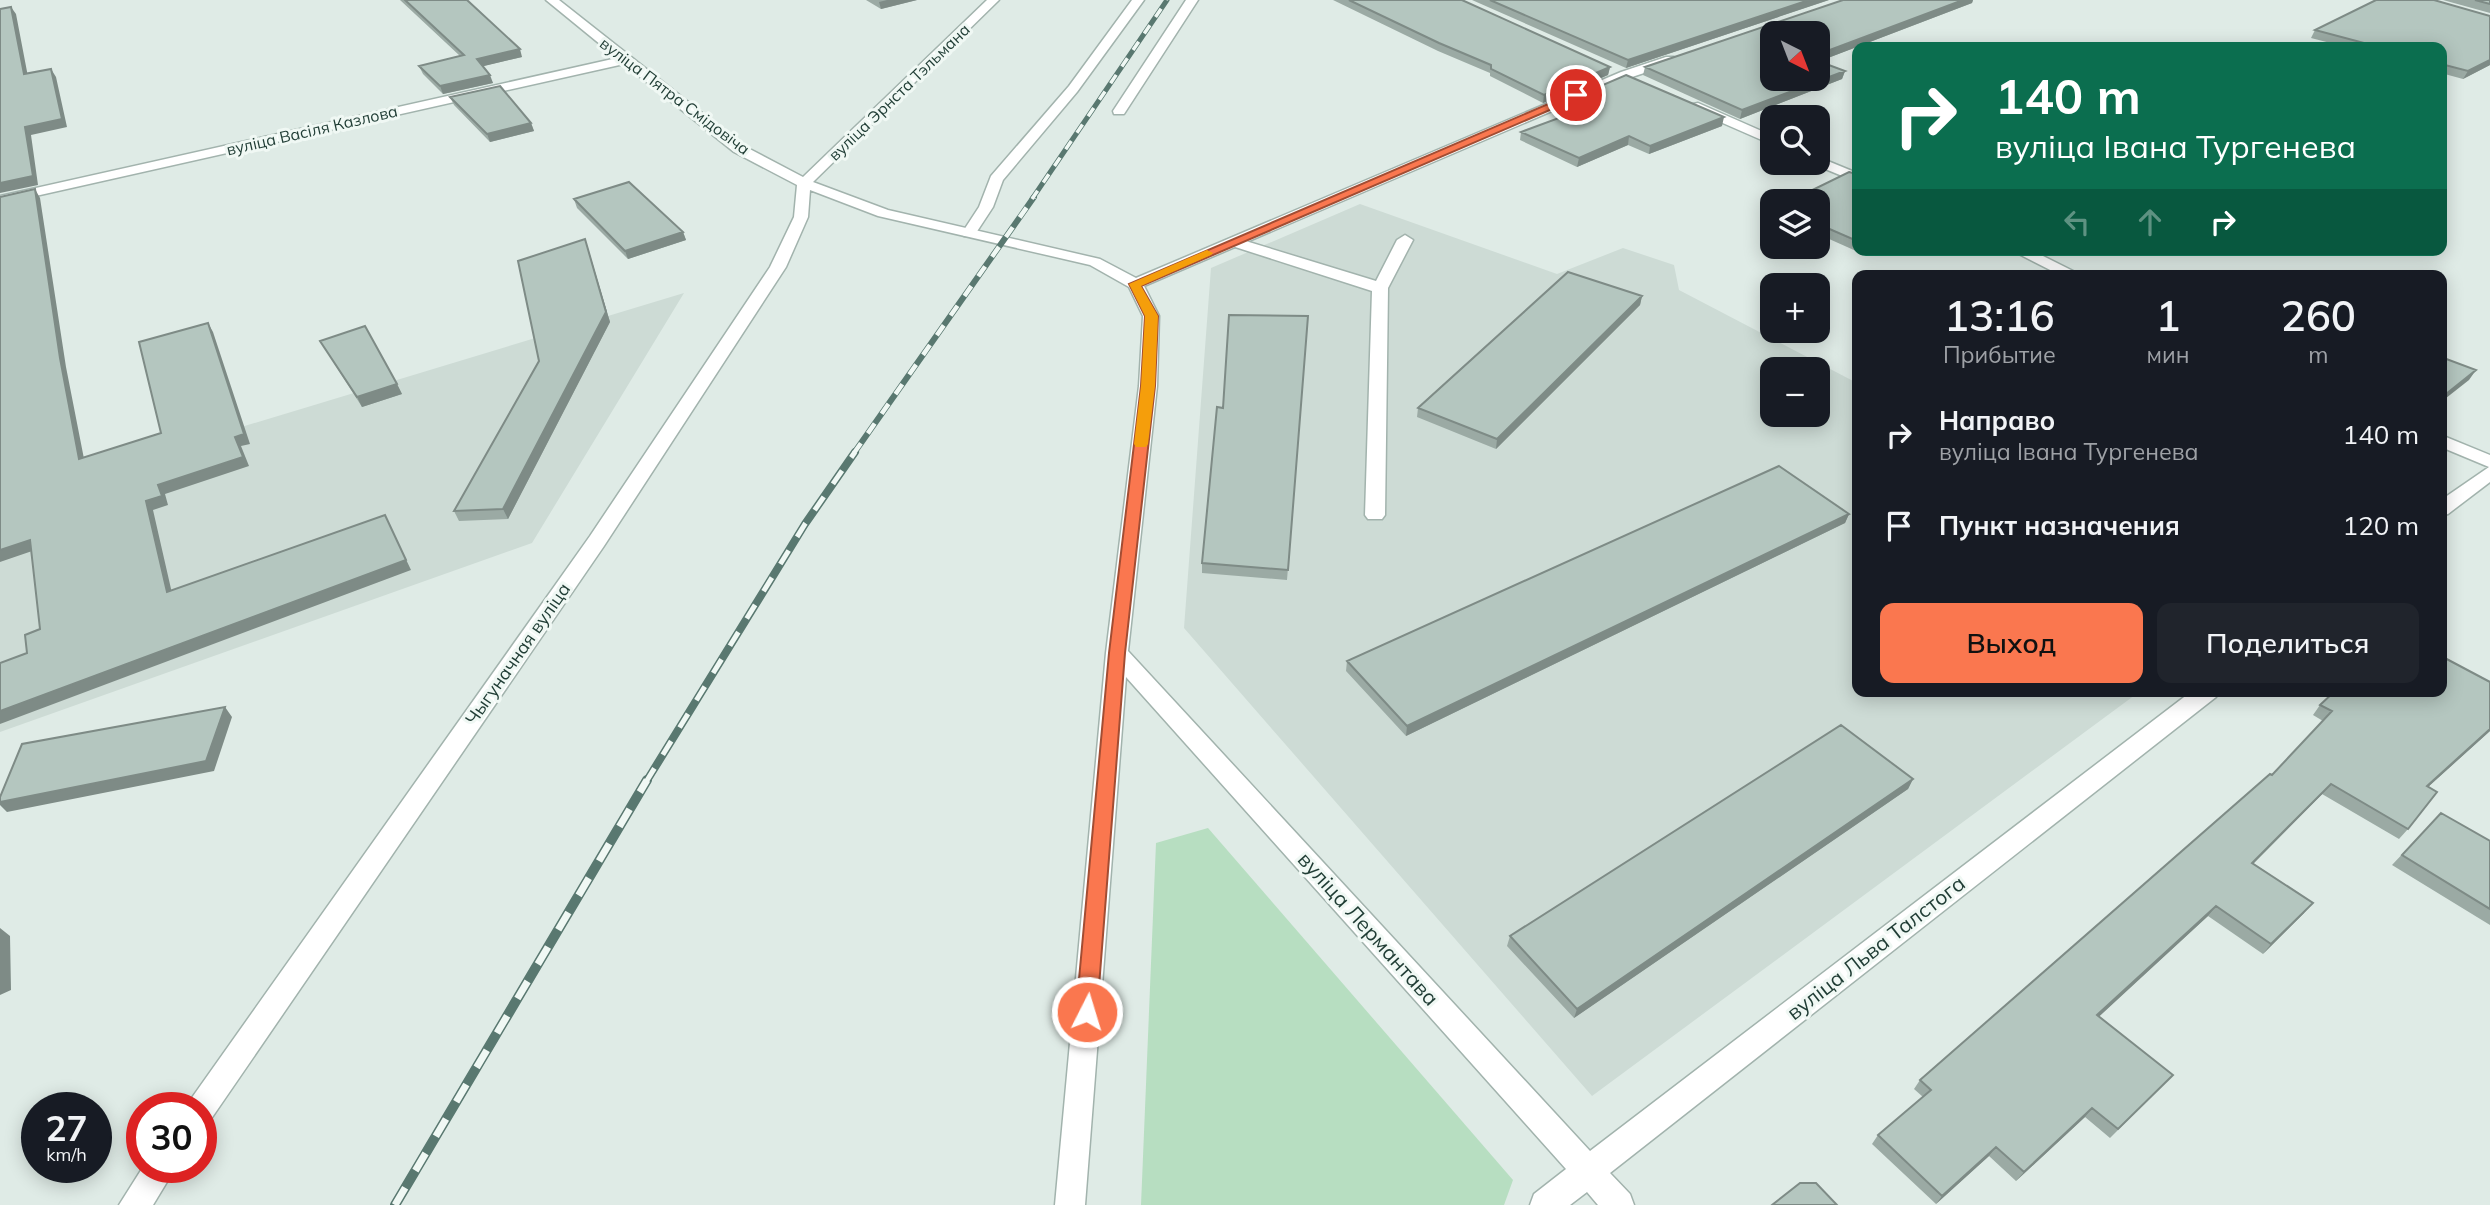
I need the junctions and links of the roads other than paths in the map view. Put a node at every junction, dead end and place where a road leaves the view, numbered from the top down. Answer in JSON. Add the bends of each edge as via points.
{"nodes":[{"id":1,"x":552,"y":0,"type":"edge"},
{"id":2,"x":993,"y":0,"type":"edge"},
{"id":3,"x":1138,"y":0,"type":"edge"},
{"id":4,"x":1192,"y":0,"type":"edge"},
{"id":5,"x":1678,"y":57,"type":"edge"},
{"id":6,"x":624,"y":60,"type":"junction"},
{"id":7,"x":1619,"y":72,"type":"junction"},
{"id":8,"x":1650,"y":86,"type":"edge"},
{"id":9,"x":1687,"y":102,"type":"edge"},
{"id":10,"x":1119,"y":111,"type":"dead end"},
{"id":11,"x":1760,"y":135,"type":"edge"},
{"id":12,"x":1830,"y":166,"type":"edge"},
{"id":13,"x":1852,"y":176,"type":"edge"},
{"id":14,"x":804,"y":183,"type":"junction"},
{"id":15,"x":0,"y":200,"type":"edge"},
{"id":16,"x":969,"y":233,"type":"junction"},
{"id":17,"x":1405,"y":240,"type":"dead end"},
{"id":18,"x":1234,"y":242,"type":"junction"},
{"id":19,"x":2031,"y":256,"type":"edge"},
{"id":20,"x":2062,"y":270,"type":"edge"},
{"id":21,"x":1135,"y":284,"type":"junction"},
{"id":22,"x":1380,"y":288,"type":"junction"},
{"id":23,"x":2447,"y":443,"type":"edge"},
{"id":24,"x":2490,"y":462,"type":"edge"},
{"id":25,"x":2490,"y":472,"type":"edge"},
{"id":26,"x":2447,"y":505,"type":"edge"},
{"id":27,"x":1376,"y":515,"type":"dead end"},
{"id":28,"x":1117,"y":653,"type":"junction"},
{"id":29,"x":2200,"y":697,"type":"edge"},
{"id":30,"x":213,"y":1092,"type":"edge"},
{"id":31,"x":1589,"y":1171,"type":"junction"},
{"id":32,"x":150,"y":1183,"type":"edge"},
{"id":33,"x":134,"y":1205,"type":"edge"},
{"id":34,"x":1070,"y":1205,"type":"edge"},
{"id":35,"x":1545,"y":1205,"type":"edge"},
{"id":36,"x":1619,"y":1205,"type":"edge"}],
"edges":[{"from":1,"to":6,"type":"street","name":"вуліца Пятра Смідовіча"},
{"from":2,"to":14,"type":"street","name":"вуліца Эрнста Тэльмана"},
{"from":3,"to":16,"type":"street","via":[[1073,89],[996,179],[986,207]]},
{"from":4,"to":10,"type":"street"},
{"from":5,"to":7,"type":"street"},
{"from":6,"to":14,"type":"street","name":"вуліца Пятра Смідовіча","via":[[739,149]]},
{"from":6,"to":15,"type":"street","name":"вуліца Васіля Казлова"},
{"from":7,"to":8,"type":"street"},
{"from":7,"to":18,"type":"street"},
{"from":9,"to":11,"type":"street"},
{"from":12,"to":13,"type":"street"},
{"from":14,"to":16,"type":"street","name":"вуліца Пятра Смідовіча","via":[[883,213]]},
{"from":14,"to":30,"type":"street","name":"Чыгуначная вуліца","via":[[801,217],[778,267],[597,541]]},
{"from":16,"to":21,"type":"street","name":"вуліца Пятра Смідовіча","via":[[1095,262]]},
{"from":17,"to":22,"type":"street"},
{"from":18,"to":21,"type":"street"},
{"from":18,"to":22,"type":"street"},
{"from":19,"to":20,"type":"street"},
{"from":21,"to":28,"type":"street","via":[[1151,316],[1148,386]]},
{"from":22,"to":27,"type":"street"},
{"from":23,"to":24,"type":"street"},
{"from":25,"to":26,"type":"street"},
{"from":28,"to":31,"type":"street","name":"вуліца Лермантава"},
{"from":28,"to":34,"type":"street"},
{"from":29,"to":31,"type":"street","name":"вуліца Льва Талстога"},
{"from":31,"to":35,"type":"street","name":"вуліца Льва Талстога"},
{"from":31,"to":36,"type":"street","name":"вуліца Лермантава"},
{"from":32,"to":33,"type":"street"}]}
